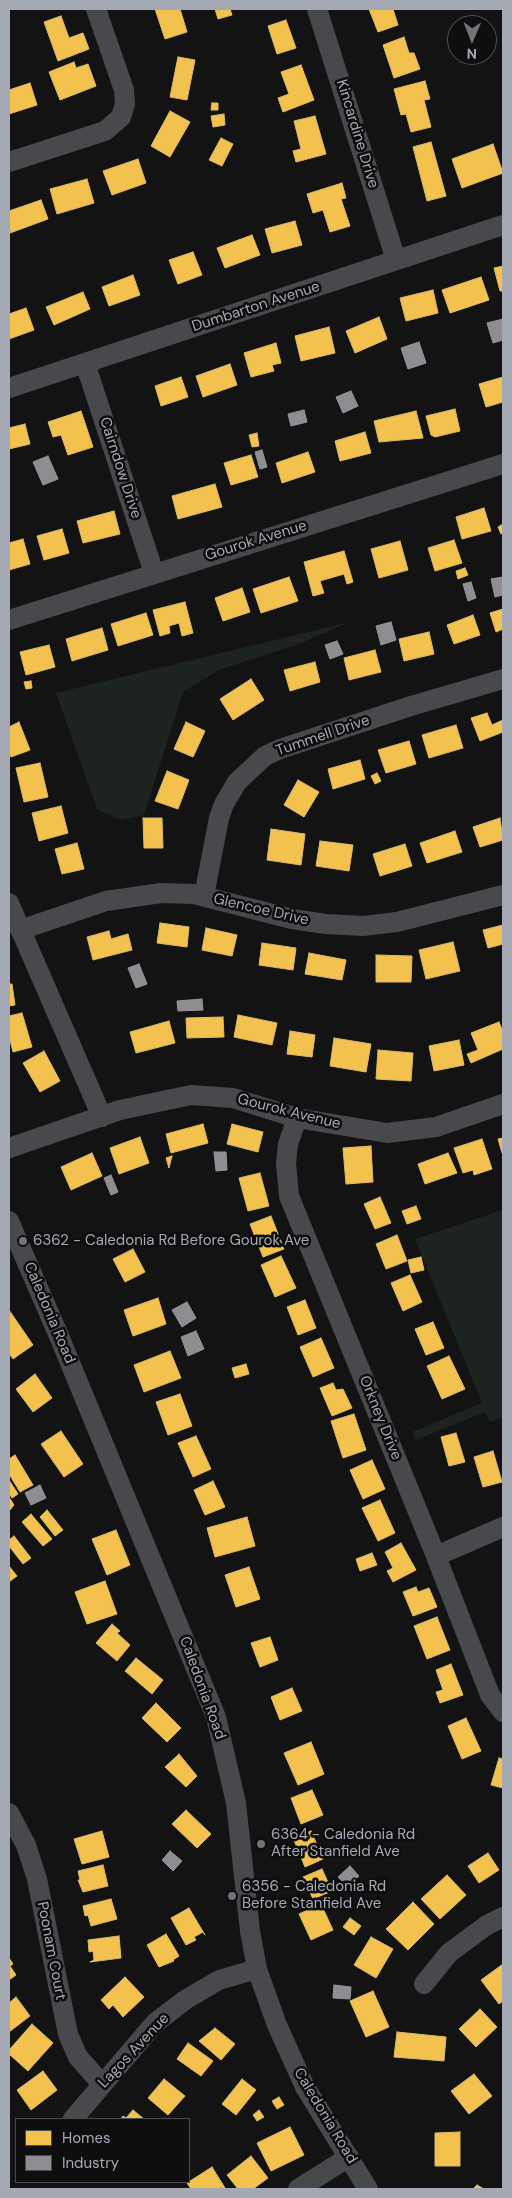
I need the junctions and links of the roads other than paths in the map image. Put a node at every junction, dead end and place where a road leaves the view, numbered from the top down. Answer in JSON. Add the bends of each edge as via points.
{"nodes":[{"id":1,"x":96,"y":9,"type":"edge"},
{"id":2,"x":317,"y":9,"type":"edge"},
{"id":3,"x":9,"y":162,"type":"edge"},
{"id":4,"x":503,"y":225,"type":"edge"},
{"id":5,"x":396,"y":260,"type":"junction"},
{"id":6,"x":85,"y":363,"type":"junction"},
{"id":7,"x":9,"y":388,"type":"edge"},
{"id":8,"x":502,"y":470,"type":"edge"},
{"id":9,"x":154,"y":573,"type":"junction"},
{"id":10,"x":9,"y":620,"type":"edge"},
{"id":11,"x":503,"y":679,"type":"edge"},
{"id":12,"x":503,"y":895,"type":"edge"},
{"id":13,"x":204,"y":896,"type":"junction"},
{"id":14,"x":9,"y":903,"type":"edge"},
{"id":15,"x":20,"y":930,"type":"junction"},
{"id":16,"x":503,"y":1104,"type":"edge"},
{"id":17,"x":102,"y":1117,"type":"junction"},
{"id":18,"x":296,"y":1118,"type":"junction"},
{"id":19,"x":9,"y":1148,"type":"edge"},
{"id":20,"x":9,"y":1220,"type":"edge"},
{"id":21,"x":503,"y":1527,"type":"edge"},
{"id":22,"x":436,"y":1556,"type":"junction"},
{"id":23,"x":503,"y":1712,"type":"edge"},
{"id":24,"x":9,"y":1813,"type":"edge"},
{"id":25,"x":503,"y":1917,"type":"edge"},
{"id":26,"x":257,"y":1969,"type":"junction"},
{"id":27,"x":424,"y":1984,"type":"dead end"},
{"id":28,"x":102,"y":2084,"type":"junction"},
{"id":29,"x":74,"y":2118,"type":"edge"},
{"id":30,"x":349,"y":2157,"type":"junction"},
{"id":31,"x":298,"y":2189,"type":"edge"},
{"id":32,"x":368,"y":2189,"type":"edge"}],
"edges":[{"from":1,"to":3,"type":"street","via":[[124,90],[125,104],[121,117],[105,131]]},
{"from":2,"to":5,"type":"street","name":"Kincardine Drive"},
{"from":4,"to":5,"type":"street","name":"Dumbarton Avenue"},
{"from":5,"to":6,"type":"street","name":"Dumbarton Avenue"},
{"from":6,"to":7,"type":"street","name":"Dumbarton Avenue"},
{"from":6,"to":9,"type":"street","name":"Cairndow Drive"},
{"from":8,"to":9,"type":"street","name":"Gourok Avenue"},
{"from":9,"to":10,"type":"street","name":"Gourok Avenue"},
{"from":11,"to":13,"type":"street","name":"Tummell Drive","via":[[411,706],[265,756],[237,782],[224,804]]},
{"from":12,"to":13,"type":"street","name":"Glencoe Drive","via":[[397,922],[363,926],[292,919]]},
{"from":13,"to":15,"type":"street","name":"Glencoe Drive","via":[[174,892],[116,899]]},
{"from":14,"to":15,"type":"street"},
{"from":15,"to":17,"type":"street"},
{"from":16,"to":18,"type":"street","name":"Gourok Avenue","via":[[436,1127],[387,1133]]},
{"from":17,"to":18,"type":"street","name":"Gourok Avenue","via":[[146,1103],[191,1095],[233,1098]]},
{"from":17,"to":19,"type":"street","name":"Gourok Avenue"},
{"from":18,"to":22,"type":"street","name":"Orkney Drive","via":[[286,1163],[289,1196]]},
{"from":20,"to":26,"type":"street","name":"Caledonia Road","via":[[216,1717],[236,1803]]},
{"from":21,"to":22,"type":"street"},
{"from":22,"to":23,"type":"street","name":"Orkney Drive","via":[[490,1695]]},
{"from":24,"to":28,"type":"street","name":"Poonam Court","via":[[26,1845],[36,1879],[68,2034],[78,2057]]},
{"from":25,"to":27,"type":"street","via":[[449,1954]]},
{"from":26,"to":28,"type":"street","name":"Lagos Avenue","via":[[218,1980],[185,2000],[155,2023]]},
{"from":26,"to":30,"type":"street","name":"Caledonia Road","via":[[304,2087]]},
{"from":28,"to":29,"type":"street","name":"Lagos Avenue"},
{"from":30,"to":31,"type":"street"},
{"from":30,"to":32,"type":"street","name":"Caledonia Road"}]}
